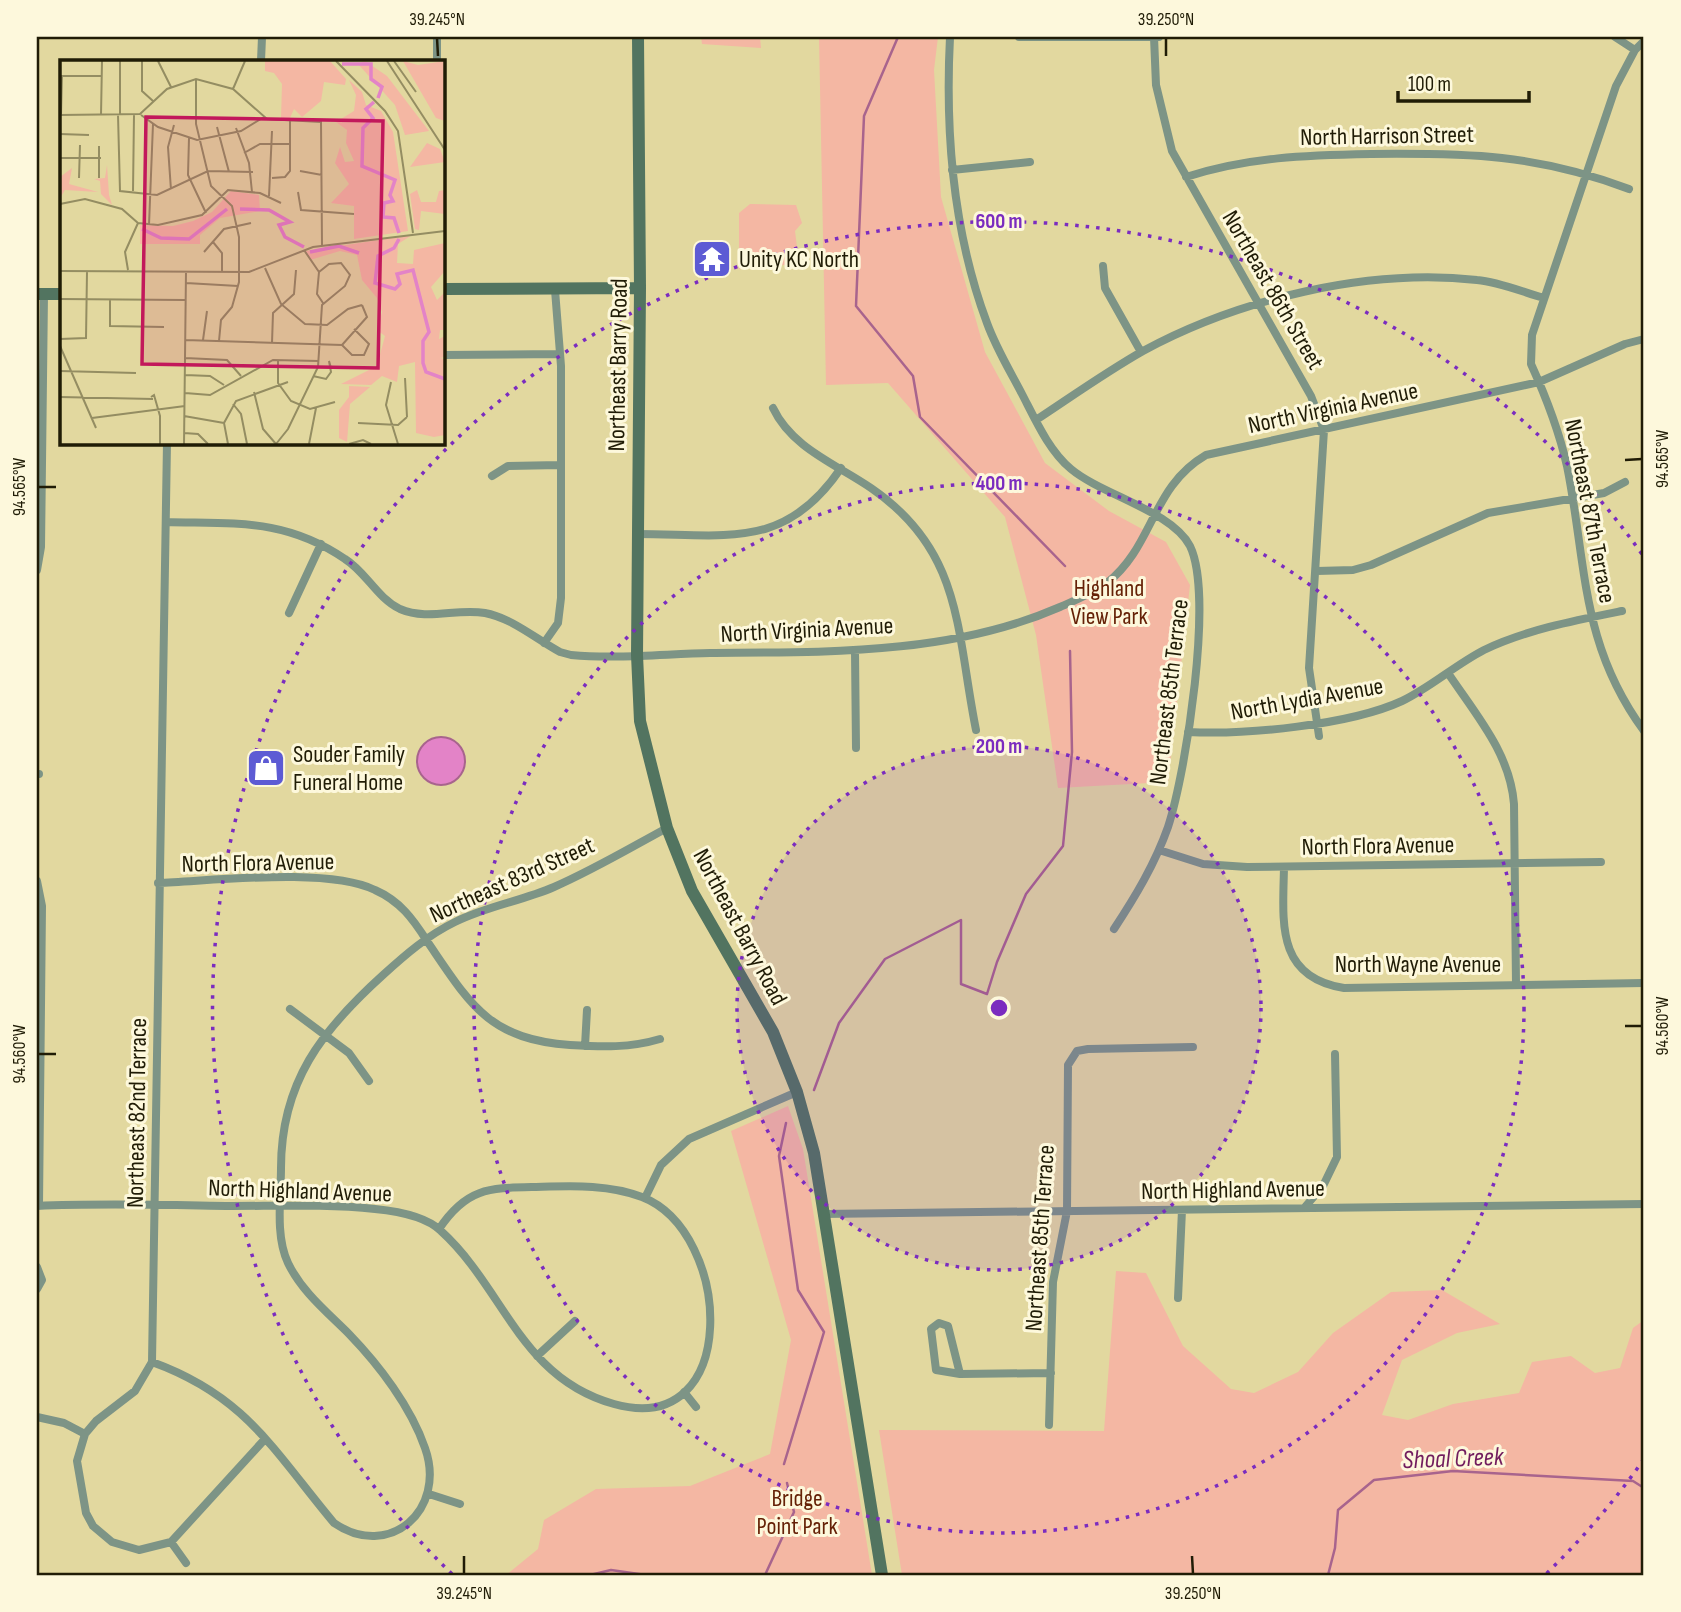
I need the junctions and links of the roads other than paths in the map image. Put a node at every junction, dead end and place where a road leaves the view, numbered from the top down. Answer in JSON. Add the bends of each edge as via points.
{"nodes":[{"id":1,"x":262,"y":37,"type":"edge"},
{"id":2,"x":437,"y":37,"type":"edge"},
{"id":3,"x":638,"y":37,"type":"edge"},
{"id":4,"x":950,"y":37,"type":"edge"},
{"id":5,"x":1019,"y":37,"type":"edge"},
{"id":6,"x":1156,"y":37,"type":"edge"},
{"id":7,"x":1615,"y":37,"type":"edge"},
{"id":8,"x":1644,"y":41,"type":"edge"},
{"id":9,"x":1635,"y":50,"type":"junction"},
{"id":10,"x":261,"y":60,"type":"edge"},
{"id":11,"x":438,"y":60,"type":"edge"},
{"id":12,"x":1030,"y":162,"type":"dead end"},
{"id":13,"x":952,"y":170,"type":"junction"},
{"id":14,"x":1588,"y":173,"type":"junction"},
{"id":15,"x":1186,"y":177,"type":"junction"},
{"id":16,"x":1629,"y":189,"type":"dead end"},
{"id":17,"x":1103,"y":266,"type":"dead end"},
{"id":18,"x":640,"y":288,"type":"junction"},
{"id":19,"x":444,"y":289,"type":"edge"},
{"id":20,"x":555,"y":290,"type":"junction"},
{"id":21,"x":41,"y":294,"type":"edge"},
{"id":22,"x":60,"y":294,"type":"edge"},
{"id":23,"x":1544,"y":298,"type":"junction"},
{"id":24,"x":1259,"y":304,"type":"junction"},
{"id":25,"x":1644,"y":340,"type":"edge"},
{"id":26,"x":1142,"y":352,"type":"junction"},
{"id":27,"x":559,"y":354,"type":"junction"},
{"id":28,"x":444,"y":355,"type":"edge"},
{"id":29,"x":1539,"y":382,"type":"junction"},
{"id":30,"x":772,"y":408,"type":"dead end"},
{"id":31,"x":1036,"y":420,"type":"junction"},
{"id":32,"x":1324,"y":430,"type":"junction"},
{"id":33,"x":167,"y":444,"type":"edge"},
{"id":34,"x":560,"y":465,"type":"junction"},
{"id":35,"x":841,"y":468,"type":"junction"},
{"id":36,"x":492,"y":476,"type":"dead end"},
{"id":37,"x":1625,"y":482,"type":"dead end"},
{"id":38,"x":1571,"y":497,"type":"junction"},
{"id":39,"x":1154,"y":516,"type":"junction"},
{"id":40,"x":166,"y":522,"type":"junction"},
{"id":41,"x":637,"y":534,"type":"junction"},
{"id":42,"x":321,"y":544,"type":"junction"},
{"id":43,"x":37,"y":570,"type":"edge"},
{"id":44,"x":1317,"y":570,"type":"junction"},
{"id":45,"x":1622,"y":611,"type":"dead end"},
{"id":46,"x":289,"y":613,"type":"dead end"},
{"id":47,"x":1591,"y":617,"type":"junction"},
{"id":48,"x":959,"y":638,"type":"junction"},
{"id":49,"x":544,"y":643,"type":"junction"},
{"id":50,"x":855,"y":652,"type":"junction"},
{"id":51,"x":637,"y":654,"type":"junction"},
{"id":52,"x":1448,"y":673,"type":"junction"},
{"id":53,"x":1316,"y":722,"type":"junction"},
{"id":54,"x":975,"y":730,"type":"dead end"},
{"id":55,"x":1188,"y":732,"type":"junction"},
{"id":56,"x":1644,"y":732,"type":"edge"},
{"id":57,"x":1319,"y":736,"type":"dead end"},
{"id":58,"x":856,"y":748,"type":"dead end"},
{"id":59,"x":667,"y":828,"type":"junction"},
{"id":60,"x":1159,"y":850,"type":"junction"},
{"id":61,"x":1601,"y":862,"type":"dead end"},
{"id":62,"x":1514,"y":863,"type":"junction"},
{"id":63,"x":1284,"y":867,"type":"junction"},
{"id":64,"x":37,"y":881,"type":"edge"},
{"id":65,"x":158,"y":883,"type":"junction"},
{"id":66,"x":1114,"y":929,"type":"dead end"},
{"id":67,"x":39,"y":931,"type":"edge"},
{"id":68,"x":426,"y":939,"type":"junction"},
{"id":69,"x":1644,"y":983,"type":"edge"},
{"id":70,"x":1516,"y":984,"type":"junction"},
{"id":71,"x":290,"y":1009,"type":"dead end"},
{"id":72,"x":587,"y":1010,"type":"dead end"},
{"id":73,"x":323,"y":1035,"type":"junction"},
{"id":74,"x":660,"y":1039,"type":"dead end"},
{"id":75,"x":585,"y":1046,"type":"junction"},
{"id":76,"x":1193,"y":1047,"type":"dead end"},
{"id":77,"x":1335,"y":1055,"type":"dead end"},
{"id":78,"x":38,"y":1057,"type":"edge"},
{"id":79,"x":38,"y":1081,"type":"edge"},
{"id":80,"x":369,"y":1081,"type":"dead end"},
{"id":81,"x":797,"y":1092,"type":"junction"},
{"id":82,"x":645,"y":1198,"type":"junction"},
{"id":83,"x":1644,"y":1204,"type":"edge"},
{"id":84,"x":38,"y":1205,"type":"edge"},
{"id":85,"x":155,"y":1205,"type":"junction"},
{"id":86,"x":281,"y":1206,"type":"junction"},
{"id":87,"x":1306,"y":1207,"type":"junction"},
{"id":88,"x":1182,"y":1210,"type":"junction"},
{"id":89,"x":1067,"y":1211,"type":"junction"},
{"id":90,"x":822,"y":1214,"type":"junction"},
{"id":91,"x":439,"y":1229,"type":"junction"},
{"id":92,"x":37,"y":1267,"type":"edge"},
{"id":93,"x":37,"y":1289,"type":"edge"},
{"id":94,"x":1178,"y":1297,"type":"dead end"},
{"id":95,"x":575,"y":1321,"type":"dead end"},
{"id":96,"x":537,"y":1356,"type":"junction"},
{"id":97,"x":152,"y":1362,"type":"junction"},
{"id":98,"x":1051,"y":1373,"type":"junction"},
{"id":99,"x":960,"y":1374,"type":"junction"},
{"id":100,"x":684,"y":1392,"type":"junction"},
{"id":101,"x":696,"y":1407,"type":"dead end"},
{"id":102,"x":37,"y":1416,"type":"edge"},
{"id":103,"x":1049,"y":1425,"type":"dead end"},
{"id":104,"x":85,"y":1434,"type":"junction"},
{"id":105,"x":265,"y":1439,"type":"junction"},
{"id":106,"x":429,"y":1494,"type":"junction"},
{"id":107,"x":460,"y":1504,"type":"dead end"},
{"id":108,"x":171,"y":1542,"type":"junction"},
{"id":109,"x":186,"y":1563,"type":"dead end"},
{"id":110,"x":883,"y":1575,"type":"edge"}],
"edges":[{"from":1,"to":10,"type":"street"},
{"from":2,"to":11,"type":"street"},
{"from":3,"to":18,"type":"main road","name":"Northeast Barry Road"},
{"from":4,"to":13,"type":"street","name":"Northeast 85th Terrace","via":[[947,93]]},
{"from":5,"to":6,"type":"street"},
{"from":6,"to":15,"type":"street","name":"Northeast 86th Street","via":[[1160,107],[1172,150]]},
{"from":7,"to":9,"type":"street"},
{"from":8,"to":9,"type":"street","name":"Northeast 87th Terrace"},
{"from":9,"to":14,"type":"street","name":"Northeast 87th Terrace","via":[[1616,86]]},
{"from":12,"to":13,"type":"street"},
{"from":13,"to":31,"type":"street","name":"Northeast 85th Terrace","via":[[967,255],[988,326]]},
{"from":14,"to":15,"type":"street","name":"North Harrison Street","via":[[1513,157],[1451,153],[1284,157],[1232,164]]},
{"from":14,"to":16,"type":"street"},
{"from":14,"to":23,"type":"street","name":"Northeast 87th Terrace"},
{"from":15,"to":24,"type":"street","name":"Northeast 86th Street"},
{"from":17,"to":26,"type":"street","via":[[1105,288]]},
{"from":18,"to":20,"type":"main road"},
{"from":18,"to":41,"type":"main road","name":"Northeast Barry Road"},
{"from":19,"to":20,"type":"main road"},
{"from":20,"to":27,"type":"street"},
{"from":21,"to":22,"type":"main road"},
{"from":21,"to":43,"type":"street","via":[[41,547]]},
{"from":23,"to":24,"type":"street","via":[[1497,284],[1446,278],[1328,287]]},
{"from":23,"to":29,"type":"street","name":"Northeast 87th Terrace","via":[[1530,351]]},
{"from":24,"to":26,"type":"street"},
{"from":24,"to":32,"type":"street","name":"Northeast 86th Street","via":[[1311,396]]},
{"from":25,"to":29,"type":"street","name":"North Virginia Avenue"},
{"from":26,"to":31,"type":"street"},
{"from":27,"to":28,"type":"street"},
{"from":27,"to":34,"type":"street"},
{"from":29,"to":32,"type":"street","name":"North Virginia Avenue"},
{"from":29,"to":38,"type":"street","name":"Northeast 87th Terrace","via":[[1560,439]]},
{"from":30,"to":35,"type":"street","via":[[788,434]]},
{"from":31,"to":39,"type":"street","name":"Northeast 85th Terrace","via":[[1070,468]]},
{"from":32,"to":39,"type":"street","name":"North Virginia Avenue","via":[[1206,455],[1180,473]]},
{"from":32,"to":44,"type":"street","name":"Northeast 86th Street"},
{"from":33,"to":40,"type":"street","name":"Northeast 82nd Terrace"},
{"from":34,"to":36,"type":"street","via":[[508,466]]},
{"from":34,"to":49,"type":"street","via":[[560,611],[558,623]]},
{"from":35,"to":41,"type":"street","via":[[808,509],[767,531]]},
{"from":35,"to":48,"type":"street","via":[[889,500],[923,534],[948,584]]},
{"from":37,"to":38,"type":"street","via":[[1604,493]]},
{"from":38,"to":44,"type":"street","via":[[1465,521],[1371,565]]},
{"from":38,"to":47,"type":"street","name":"Northeast 87th Terrace"},
{"from":39,"to":48,"type":"street","name":"North Virginia Avenue","via":[[1129,560],[1105,584],[1017,625]]},
{"from":39,"to":55,"type":"street","name":"Northeast 85th Terrace","via":[[1180,531],[1198,568],[1201,610]]},
{"from":40,"to":42,"type":"street","name":"North Virginia Avenue","via":[[269,525]]},
{"from":40,"to":65,"type":"street","name":"Northeast 82nd Terrace"},
{"from":41,"to":51,"type":"main road","name":"Northeast Barry Road"},
{"from":42,"to":46,"type":"street"},
{"from":42,"to":49,"type":"street","name":"North Virginia Avenue","via":[[348,561],[383,597],[402,609],[430,615],[484,613]]},
{"from":44,"to":53,"type":"street","name":"Northeast 86th Street","via":[[1309,668]]},
{"from":45,"to":47,"type":"street","name":"North Lydia Avenue"},
{"from":47,"to":52,"type":"street","name":"North Lydia Avenue","via":[[1500,643]]},
{"from":47,"to":56,"type":"street","name":"Northeast 87th Terrace","via":[[1620,694]]},
{"from":48,"to":50,"type":"street","name":"North Virginia Avenue"},
{"from":48,"to":54,"type":"street"},
{"from":49,"to":51,"type":"street","name":"North Virginia Avenue","via":[[571,655]]},
{"from":50,"to":51,"type":"street","name":"North Virginia Avenue"},
{"from":50,"to":58,"type":"street"},
{"from":51,"to":59,"type":"main road","name":"Northeast Barry Road","via":[[640,721]]},
{"from":52,"to":53,"type":"street","name":"North Lydia Avenue","via":[[1402,701]]},
{"from":52,"to":62,"type":"street","via":[[1507,765],[1514,804]]},
{"from":53,"to":55,"type":"street","name":"North Lydia Avenue","via":[[1239,734]]},
{"from":53,"to":57,"type":"street","name":"Northeast 86th Street"},
{"from":55,"to":60,"type":"street","name":"Northeast 85th Terrace","via":[[1180,788]]},
{"from":59,"to":68,"type":"street","name":"Northeast 83rd Street","via":[[563,883],[474,913]]},
{"from":59,"to":81,"type":"main road","name":"Northeast Barry Road","via":[[692,891],[773,1032]]},
{"from":60,"to":63,"type":"street","name":"North Flora Avenue","via":[[1203,864]]},
{"from":60,"to":66,"type":"street","name":"Northeast 85th Terrace"},
{"from":61,"to":62,"type":"street","name":"North Flora Avenue"},
{"from":62,"to":63,"type":"street","name":"North Flora Avenue"},
{"from":62,"to":70,"type":"street"},
{"from":63,"to":70,"type":"street","name":"North Wayne Avenue","via":[[1289,951],[1304,971],[1322,983],[1344,988]]},
{"from":64,"to":67,"type":"street","via":[[42,906]]},
{"from":65,"to":68,"type":"street","name":"North Flora Avenue","via":[[325,878],[352,882],[397,903]]},
{"from":65,"to":85,"type":"street","name":"Northeast 82nd Terrace"},
{"from":67,"to":78,"type":"street"},
{"from":68,"to":73,"type":"street","name":"Northeast 83rd Street"},
{"from":68,"to":75,"type":"street","name":"North Flora Avenue","via":[[474,1007],[498,1027],[544,1042]]},
{"from":69,"to":70,"type":"street","name":"North Wayne Avenue"},
{"from":71,"to":73,"type":"street"},
{"from":72,"to":75,"type":"street"},
{"from":73,"to":80,"type":"street","via":[[349,1053]]},
{"from":73,"to":86,"type":"street","name":"Northeast 83rd Street","via":[[286,1116]]},
{"from":74,"to":75,"type":"street","name":"North Flora Avenue","via":[[633,1047]]},
{"from":76,"to":89,"type":"street","name":"Northeast 85th Terrace","via":[[1088,1049],[1072,1055],[1068,1065]]},
{"from":77,"to":87,"type":"street","via":[[1337,1157]]},
{"from":78,"to":79,"type":"street"},
{"from":79,"to":84,"type":"street"},
{"from":81,"to":82,"type":"street","via":[[689,1139],[661,1165]]},
{"from":81,"to":90,"type":"main road","name":"Northeast Barry Road","via":[[814,1153]]},
{"from":82,"to":91,"type":"street","via":[[583,1187],[494,1188],[464,1199]]},
{"from":82,"to":100,"type":"street","via":[[686,1237],[706,1284],[709,1348],[701,1373]]},
{"from":83,"to":87,"type":"street","name":"North Highland Avenue"},
{"from":84,"to":85,"type":"street","name":"North Highland Avenue"},
{"from":85,"to":86,"type":"street","name":"North Highland Avenue"},
{"from":85,"to":97,"type":"street","name":"Northeast 82nd Terrace"},
{"from":86,"to":91,"type":"street","name":"North Highland Avenue","via":[[376,1209],[401,1213]]},
{"from":86,"to":106,"type":"street","name":"Northeast 83rd Street","via":[[286,1259],[303,1288],[359,1344],[399,1398],[425,1445]]},
{"from":87,"to":88,"type":"street","name":"North Highland Avenue"},
{"from":88,"to":89,"type":"street","name":"North Highland Avenue"},
{"from":88,"to":94,"type":"street"},
{"from":89,"to":90,"type":"street","name":"North Highland Avenue"},
{"from":89,"to":98,"type":"street","name":"Northeast 85th Terrace","via":[[1055,1265]]},
{"from":90,"to":110,"type":"main road","name":"Northeast Barry Road"},
{"from":91,"to":96,"type":"street","name":"North Highland Avenue"},
{"from":92,"to":93,"type":"street","via":[[42,1280]]},
{"from":95,"to":96,"type":"street"},
{"from":96,"to":100,"type":"street","name":"North Highland Avenue","via":[[572,1385],[611,1403],[645,1408]]},
{"from":97,"to":104,"type":"street","via":[[135,1391]]},
{"from":97,"to":105,"type":"street","via":[[214,1390]]},
{"from":98,"to":99,"type":"street"},
{"from":98,"to":103,"type":"street","name":"Northeast 85th Terrace"},
{"from":99,"to":99,"type":"street","via":[[948,1326],[939,1324],[931,1329],[936,1370]]},
{"from":100,"to":101,"type":"street"},
{"from":102,"to":104,"type":"street"},
{"from":104,"to":108,"type":"street","via":[[77,1472],[93,1526],[125,1547],[150,1549]]},
{"from":105,"to":106,"type":"street","via":[[334,1523],[357,1535],[384,1534],[407,1524]]},
{"from":105,"to":108,"type":"street"},
{"from":106,"to":107,"type":"street"},
{"from":108,"to":109,"type":"street"}]}
